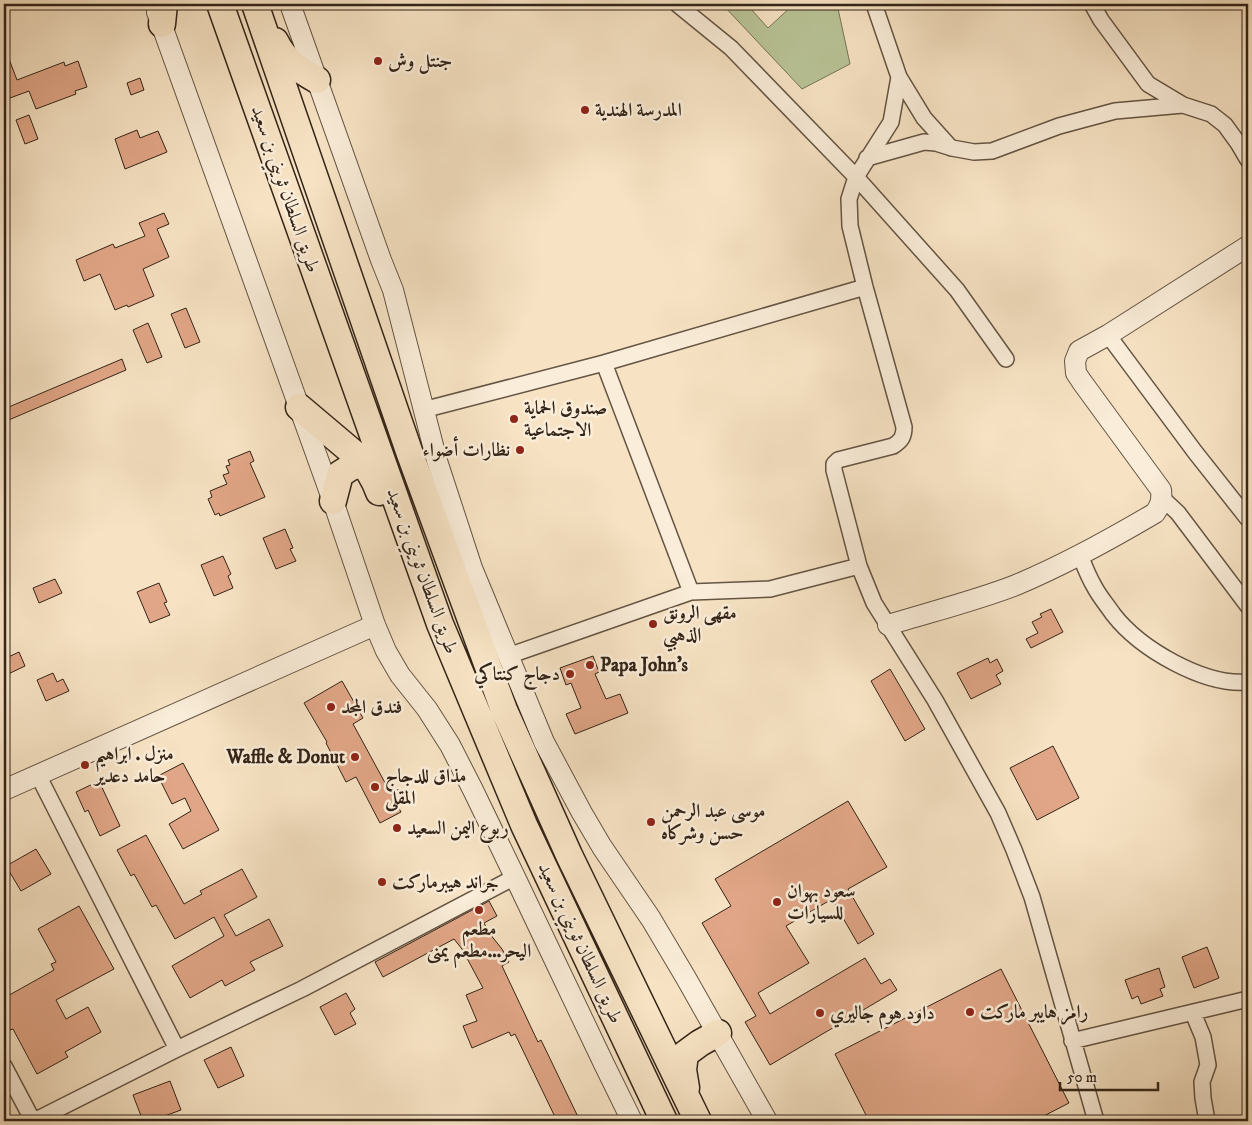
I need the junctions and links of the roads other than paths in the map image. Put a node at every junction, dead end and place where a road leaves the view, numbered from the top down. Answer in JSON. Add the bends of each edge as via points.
{"nodes":[{"id":1,"x":220,"y":4,"type":"edge"},
{"id":2,"x":256,"y":4,"type":"edge"},
{"id":3,"x":290,"y":4,"type":"edge"},
{"id":4,"x":299,"y":4,"type":"edge"},
{"id":5,"x":677,"y":4,"type":"edge"},
{"id":6,"x":874,"y":4,"type":"edge"},
{"id":7,"x":1092,"y":4,"type":"edge"},
{"id":8,"x":160,"y":11,"type":"edge"},
{"id":9,"x":899,"y":77,"type":"junction"},
{"id":10,"x":317,"y":80,"type":"junction"},
{"id":11,"x":1183,"y":105,"type":"junction"},
{"id":12,"x":345,"y":125,"type":"junction"},
{"id":13,"x":952,"y":148,"type":"junction"},
{"id":14,"x":867,"y":158,"type":"junction"},
{"id":15,"x":1248,"y":160,"type":"edge"},
{"id":16,"x":856,"y":177,"type":"junction"},
{"id":17,"x":1248,"y":246,"type":"edge"},
{"id":18,"x":865,"y":287,"type":"junction"},
{"id":19,"x":393,"y":290,"type":"junction"},
{"id":20,"x":1108,"y":336,"type":"junction"},
{"id":21,"x":1006,"y":359,"type":"dead end"},
{"id":22,"x":604,"y":363,"type":"junction"},
{"id":23,"x":299,"y":407,"type":"junction"},
{"id":24,"x":423,"y":410,"type":"junction"},
{"id":25,"x":364,"y":463,"type":"junction"},
{"id":26,"x":1162,"y":498,"type":"junction"},
{"id":27,"x":332,"y":501,"type":"junction"},
{"id":28,"x":1248,"y":519,"type":"edge"},
{"id":29,"x":1080,"y":555,"type":"junction"},
{"id":30,"x":859,"y":566,"type":"junction"},
{"id":31,"x":692,"y":592,"type":"junction"},
{"id":32,"x":1248,"y":606,"type":"edge"},
{"id":33,"x":375,"y":624,"type":"junction"},
{"id":34,"x":888,"y":625,"type":"junction"},
{"id":35,"x":508,"y":656,"type":"junction"},
{"id":36,"x":1248,"y":682,"type":"edge"},
{"id":37,"x":38,"y":775,"type":"junction"},
{"id":38,"x":4,"y":790,"type":"edge"},
{"id":39,"x":524,"y":825,"type":"junction"},
{"id":40,"x":516,"y":877,"type":"junction"},
{"id":41,"x":1248,"y":999,"type":"edge"},
{"id":42,"x":1193,"y":1013,"type":"junction"},
{"id":43,"x":718,"y":1033,"type":"junction"},
{"id":44,"x":1072,"y":1041,"type":"junction"},
{"id":45,"x":177,"y":1048,"type":"junction"},
{"id":46,"x":4,"y":1066,"type":"edge"},
{"id":47,"x":693,"y":1111,"type":"edge"},
{"id":48,"x":34,"y":1121,"type":"edge"},
{"id":49,"x":632,"y":1121,"type":"edge"},
{"id":50,"x":664,"y":1121,"type":"edge"},
{"id":51,"x":767,"y":1121,"type":"edge"},
{"id":52,"x":1096,"y":1121,"type":"edge"},
{"id":53,"x":1207,"y":1121,"type":"edge"}],
"edges":[{"from":1,"to":39,"type":"highway","name":"طريق السلطان ثويني بن سعيد","via":[[440,624]]},
{"from":2,"to":10,"type":"highway","via":[[285,57]]},
{"from":2,"to":47,"type":"highway","name":"طريق السلطان ثويني بن سعيد","via":[[410,454],[504,710],[569,856]]},
{"from":3,"to":10,"type":"street"},
{"from":4,"to":12,"type":"street"},
{"from":5,"to":16,"type":"street","via":[[731,48]]},
{"from":6,"to":9,"type":"street"},
{"from":7,"to":11,"type":"street","via":[[1148,84]]},
{"from":8,"to":23,"type":"street"},
{"from":9,"to":13,"type":"street","via":[[924,118]]},
{"from":9,"to":14,"type":"street","via":[[891,122]]},
{"from":10,"to":12,"type":"street","via":[[330,95]]},
{"from":10,"to":19,"type":"street"},
{"from":11,"to":13,"type":"street","via":[[1115,111],[1059,126],[992,150],[974,152]]},
{"from":11,"to":15,"type":"street","via":[[1211,114],[1225,124]]},
{"from":12,"to":19,"type":"street","via":[[390,256]]},
{"from":13,"to":14,"type":"street","via":[[924,142]]},
{"from":14,"to":16,"type":"street"},
{"from":16,"to":18,"type":"street","via":[[849,199],[850,226]]},
{"from":16,"to":21,"type":"street","via":[[957,290]]},
{"from":17,"to":20,"type":"street"},
{"from":18,"to":22,"type":"street"},
{"from":18,"to":30,"type":"street","via":[[904,436],[893,446],[838,460],[834,464]]},
{"from":19,"to":24,"type":"street"},
{"from":20,"to":26,"type":"street","via":[[1079,351],[1075,361],[1076,373],[1156,482]]},
{"from":20,"to":28,"type":"street"},
{"from":22,"to":24,"type":"street"},
{"from":22,"to":31,"type":"street"},
{"from":23,"to":25,"type":"highway"},
{"from":23,"to":27,"type":"street"},
{"from":24,"to":35,"type":"street","via":[[472,568]]},
{"from":25,"to":27,"type":"highway","via":[[340,474]]},
{"from":25,"to":39,"type":"highway","via":[[374,479],[476,746]]},
{"from":26,"to":29,"type":"street","via":[[1155,513]]},
{"from":26,"to":32,"type":"street","via":[[1178,513]]},
{"from":27,"to":33,"type":"street"},
{"from":29,"to":34,"type":"street","via":[[1015,585]]},
{"from":29,"to":36,"type":"street","via":[[1094,587],[1109,609],[1140,641],[1169,661],[1202,675],[1236,683]]},
{"from":30,"to":31,"type":"street","via":[[770,589]]},
{"from":30,"to":34,"type":"street","via":[[874,603]]},
{"from":31,"to":35,"type":"street"},
{"from":33,"to":37,"type":"street"},
{"from":33,"to":40,"type":"street","via":[[400,674],[450,745]]},
{"from":34,"to":44,"type":"street","via":[[998,812],[1032,897]]},
{"from":35,"to":43,"type":"street","via":[[567,787]]},
{"from":37,"to":38,"type":"street"},
{"from":37,"to":45,"type":"street"},
{"from":39,"to":50,"type":"highway","name":"طريق السلطان ثويني بن سعيد"},
{"from":40,"to":45,"type":"street","via":[[302,989]]},
{"from":40,"to":49,"type":"street"},
{"from":41,"to":42,"type":"street"},
{"from":42,"to":44,"type":"street"},
{"from":42,"to":53,"type":"street","via":[[1204,1037],[1208,1065],[1202,1082]]},
{"from":43,"to":47,"type":"highway","via":[[685,1054],[683,1070]]},
{"from":43,"to":51,"type":"street"},
{"from":44,"to":52,"type":"street"},
{"from":45,"to":48,"type":"street"},
{"from":46,"to":48,"type":"street"}]}
